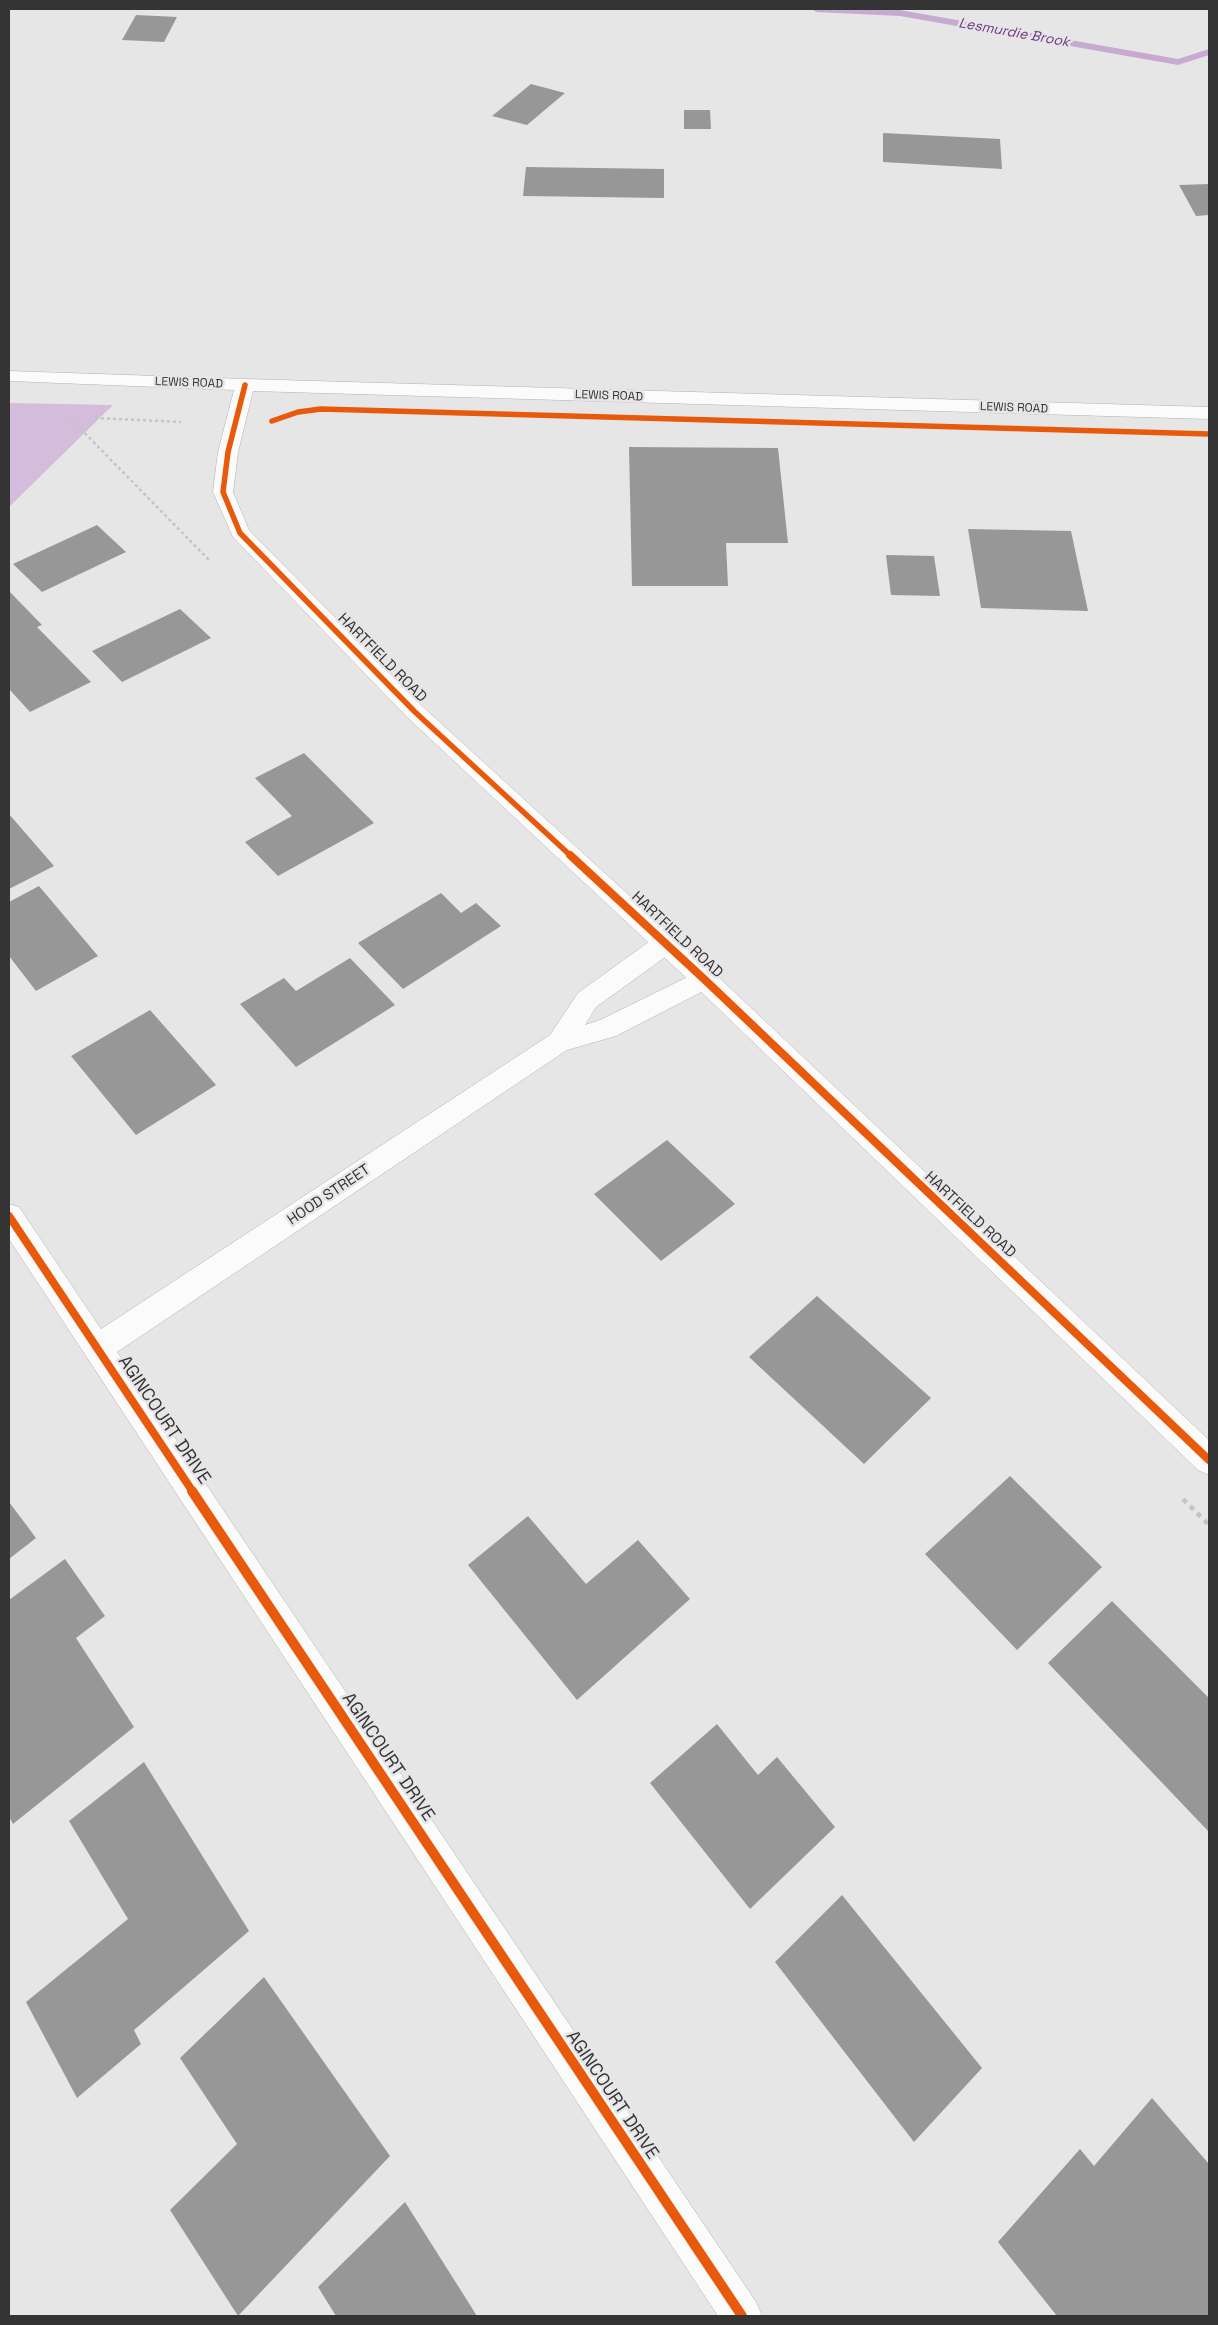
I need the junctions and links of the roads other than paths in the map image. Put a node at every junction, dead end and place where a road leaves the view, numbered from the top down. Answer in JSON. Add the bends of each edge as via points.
{"nodes":[{"id":1,"x":9,"y":376,"type":"edge"},
{"id":2,"x":245,"y":386,"type":"junction"},
{"id":3,"x":1209,"y":413,"type":"edge"},
{"id":4,"x":666,"y":943,"type":"junction"},
{"id":5,"x":704,"y":979,"type":"junction"},
{"id":6,"x":559,"y":1042,"type":"junction"},
{"id":7,"x":9,"y":1216,"type":"edge"},
{"id":8,"x":98,"y":1348,"type":"junction"},
{"id":9,"x":1209,"y":1460,"type":"edge"},
{"id":10,"x":742,"y":2316,"type":"edge"}],
"edges":[{"from":1,"to":2,"type":"street","name":"LEWIS ROAD"},
{"from":2,"to":3,"type":"street","name":"LEWIS ROAD"},
{"from":2,"to":4,"type":"street","name":"HARTFIELD ROAD","via":[[228,452],[223,492],[240,533],[415,712]]},
{"from":4,"to":5,"type":"street","name":"HARTFIELD ROAD"},
{"from":4,"to":6,"type":"street","name":"HOOD STREET","via":[[587,1000]]},
{"from":5,"to":6,"type":"street","name":"HOOD STREET","via":[[607,1029]]},
{"from":5,"to":9,"type":"street","name":"HARTFIELD ROAD"},
{"from":6,"to":8,"type":"street","name":"HOOD STREET"},
{"from":7,"to":8,"type":"street","name":"AGINCOURT DRIVE"},
{"from":8,"to":10,"type":"street","name":"AGINCOURT DRIVE"}]}
